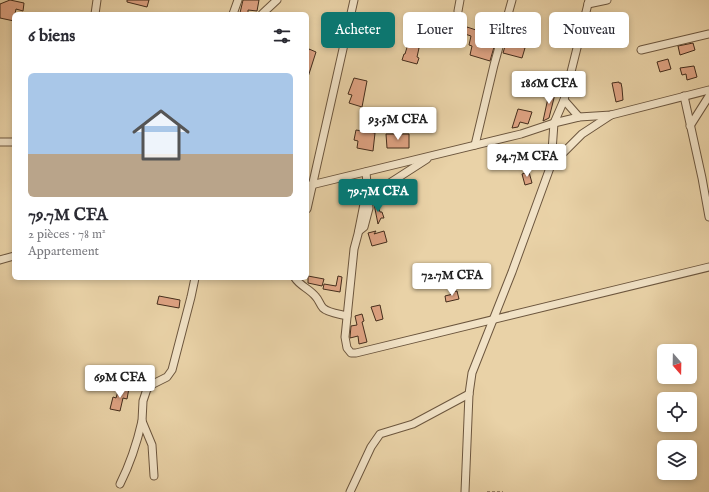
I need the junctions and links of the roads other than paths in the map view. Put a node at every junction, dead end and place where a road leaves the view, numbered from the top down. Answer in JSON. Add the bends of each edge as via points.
{"nodes":[{"id":1,"x":95,"y":0,"type":"edge"},
{"id":2,"x":238,"y":0,"type":"edge"},
{"id":3,"x":277,"y":0,"type":"edge"},
{"id":4,"x":354,"y":0,"type":"edge"},
{"id":5,"x":460,"y":0,"type":"edge"},
{"id":6,"x":512,"y":0,"type":"edge"},
{"id":7,"x":607,"y":0,"type":"edge"},
{"id":8,"x":588,"y":2,"type":"edge"},
{"id":9,"x":458,"y":11,"type":"dead end"},
{"id":10,"x":95,"y":12,"type":"edge"},
{"id":11,"x":234,"y":12,"type":"edge"},
{"id":12,"x":264,"y":12,"type":"edge"},
{"id":13,"x":709,"y":34,"type":"edge"},
{"id":14,"x":641,"y":50,"type":"dead end"},
{"id":15,"x":709,"y":90,"type":"edge"},
{"id":16,"x":684,"y":96,"type":"junction"},
{"id":17,"x":709,"y":96,"type":"edge"},
{"id":18,"x":564,"y":100,"type":"junction"},
{"id":19,"x":611,"y":115,"type":"junction"},
{"id":20,"x":579,"y":117,"type":"junction"},
{"id":21,"x":554,"y":123,"type":"junction"},
{"id":22,"x":690,"y":126,"type":"junction"},
{"id":23,"x":0,"y":142,"type":"edge"},
{"id":24,"x":12,"y":142,"type":"edge"},
{"id":25,"x":475,"y":145,"type":"junction"},
{"id":26,"x":430,"y":156,"type":"junction"},
{"id":27,"x":551,"y":165,"type":"junction"},
{"id":28,"x":366,"y":172,"type":"junction"},
{"id":29,"x":310,"y":186,"type":"edge"},
{"id":30,"x":709,"y":217,"type":"edge"},
{"id":31,"x":359,"y":231,"type":"junction"},
{"id":32,"x":12,"y":257,"type":"edge"},
{"id":33,"x":0,"y":260,"type":"edge"},
{"id":34,"x":709,"y":267,"type":"edge"},
{"id":35,"x":195,"y":280,"type":"edge"},
{"id":36,"x":296,"y":280,"type":"edge"},
{"id":37,"x":347,"y":316,"type":"junction"},
{"id":38,"x":495,"y":318,"type":"junction"},
{"id":39,"x":469,"y":394,"type":"junction"},
{"id":40,"x":142,"y":421,"type":"junction"},
{"id":41,"x":154,"y":476,"type":"dead end"},
{"id":42,"x":120,"y":484,"type":"dead end"},
{"id":43,"x":350,"y":492,"type":"edge"},
{"id":44,"x":465,"y":492,"type":"edge"}],
"edges":[{"from":1,"to":10,"type":"street"},
{"from":2,"to":11,"type":"street"},
{"from":3,"to":12,"type":"street"},
{"from":4,"to":29,"type":"street"},
{"from":5,"to":9,"type":"street"},
{"from":6,"to":25,"type":"street"},
{"from":7,"to":8,"type":"street"},
{"from":8,"to":18,"type":"street"},
{"from":13,"to":14,"type":"street"},
{"from":15,"to":16,"type":"street"},
{"from":16,"to":19,"type":"street"},
{"from":16,"to":22,"type":"street"},
{"from":17,"to":22,"type":"street"},
{"from":18,"to":20,"type":"street"},
{"from":18,"to":21,"type":"street"},
{"from":19,"to":20,"type":"street"},
{"from":19,"to":27,"type":"street","via":[[582,134]]},
{"from":20,"to":21,"type":"street"},
{"from":21,"to":25,"type":"street"},
{"from":21,"to":27,"type":"street"},
{"from":22,"to":30,"type":"street"},
{"from":23,"to":24,"type":"street"},
{"from":25,"to":26,"type":"street"},
{"from":26,"to":28,"type":"street"},
{"from":26,"to":31,"type":"street","via":[[368,197],[369,208],[364,227]]},
{"from":27,"to":38,"type":"street"},
{"from":28,"to":29,"type":"street"},
{"from":28,"to":31,"type":"street","via":[[367,184]]},
{"from":31,"to":37,"type":"street","via":[[354,248]]},
{"from":32,"to":33,"type":"street"},
{"from":34,"to":38,"type":"street"},
{"from":35,"to":40,"type":"street","via":[[172,370],[167,377],[147,389],[143,401]]},
{"from":36,"to":37,"type":"street","via":[[318,298],[322,307]]},
{"from":37,"to":38,"type":"street","via":[[345,337],[351,353]]},
{"from":38,"to":39,"type":"street","via":[[472,373]]},
{"from":39,"to":43,"type":"street","via":[[413,424],[380,434],[371,447]]},
{"from":39,"to":44,"type":"street"},
{"from":40,"to":41,"type":"street","via":[[152,445]]},
{"from":40,"to":42,"type":"street","via":[[139,436]]}]}
